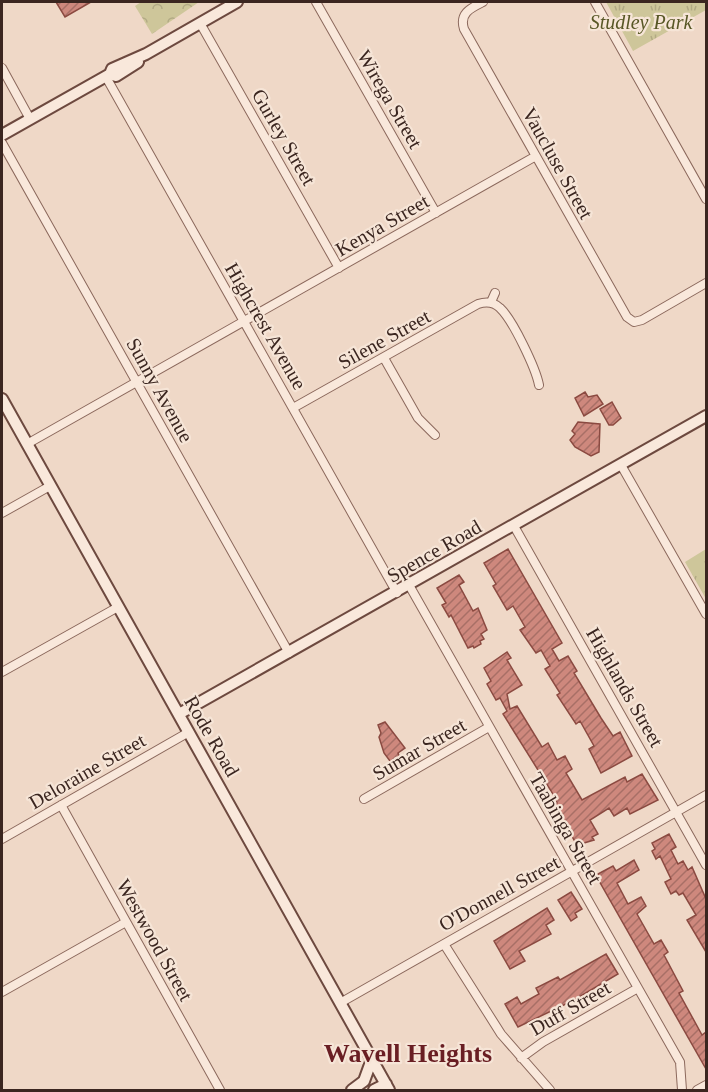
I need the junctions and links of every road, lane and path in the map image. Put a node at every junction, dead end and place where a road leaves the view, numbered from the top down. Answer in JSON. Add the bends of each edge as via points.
{"nodes":[{"id":1,"x":237,"y":2,"type":"edge"},
{"id":2,"x":316,"y":2,"type":"edge"},
{"id":3,"x":483,"y":2,"type":"edge"},
{"id":4,"x":595,"y":2,"type":"edge"},
{"id":5,"x":200,"y":23,"type":"junction"},
{"id":6,"x":2,"y":69,"type":"edge"},
{"id":7,"x":108,"y":75,"type":"junction"},
{"id":8,"x":30,"y":119,"type":"junction"},
{"id":9,"x":2,"y":135,"type":"edge"},
{"id":10,"x":2,"y":143,"type":"edge"},
{"id":11,"x":536,"y":156,"type":"junction"},
{"id":12,"x":706,"y":199,"type":"edge"},
{"id":13,"x":436,"y":213,"type":"junction"},
{"id":14,"x":339,"y":268,"type":"junction"},
{"id":15,"x":706,"y":283,"type":"edge"},
{"id":16,"x":495,"y":292,"type":"dead end"},
{"id":17,"x":491,"y":302,"type":"junction"},
{"id":18,"x":244,"y":322,"type":"junction"},
{"id":19,"x":384,"y":358,"type":"junction"},
{"id":20,"x":137,"y":382,"type":"junction"},
{"id":21,"x":539,"y":385,"type":"dead end"},
{"id":22,"x":2,"y":399,"type":"edge"},
{"id":23,"x":293,"y":408,"type":"junction"},
{"id":24,"x":706,"y":416,"type":"edge"},
{"id":25,"x":435,"y":435,"type":"dead end"},
{"id":26,"x":27,"y":444,"type":"junction"},
{"id":27,"x":621,"y":465,"type":"junction"},
{"id":28,"x":50,"y":486,"type":"junction"},
{"id":29,"x":2,"y":513,"type":"edge"},
{"id":30,"x":514,"y":526,"type":"junction"},
{"id":31,"x":410,"y":585,"type":"junction"},
{"id":32,"x":397,"y":592,"type":"junction"},
{"id":33,"x":118,"y":607,"type":"junction"},
{"id":34,"x":706,"y":614,"type":"edge"},
{"id":35,"x":289,"y":653,"type":"junction"},
{"id":36,"x":2,"y":672,"type":"edge"},
{"id":37,"x":179,"y":714,"type":"junction"},
{"id":38,"x":489,"y":727,"type":"junction"},
{"id":39,"x":189,"y":732,"type":"junction"},
{"id":40,"x":706,"y":795,"type":"edge"},
{"id":41,"x":364,"y":799,"type":"dead end"},
{"id":42,"x":61,"y":805,"type":"junction"},
{"id":43,"x":676,"y":812,"type":"junction"},
{"id":44,"x":2,"y":838,"type":"edge"},
{"id":45,"x":706,"y":866,"type":"edge"},
{"id":46,"x":572,"y":871,"type":"junction"},
{"id":47,"x":126,"y":922,"type":"junction"},
{"id":48,"x":444,"y":944,"type":"junction"},
{"id":49,"x":638,"y":988,"type":"junction"},
{"id":50,"x":2,"y":992,"type":"edge"},
{"id":51,"x":340,"y":1004,"type":"junction"},
{"id":52,"x":521,"y":1058,"type":"junction"},
{"id":53,"x":372,"y":1059,"type":"junction"},
{"id":54,"x":706,"y":1085,"type":"edge"},
{"id":55,"x":388,"y":1087,"type":"edge"},
{"id":56,"x":220,"y":1090,"type":"edge"},
{"id":57,"x":352,"y":1090,"type":"edge"},
{"id":58,"x":375,"y":1090,"type":"edge"},
{"id":59,"x":550,"y":1090,"type":"edge"},
{"id":60,"x":682,"y":1090,"type":"edge"},
{"id":61,"x":697,"y":1090,"type":"edge"}],
"edges":[{"from":1,"to":5,"type":"street"},
{"from":2,"to":13,"type":"street","name":"Wirega Street"},
{"from":3,"to":11,"type":"street","name":"Vaucluse Street","via":[[462,18],[464,29]]},
{"from":4,"to":12,"type":"street"},
{"from":5,"to":7,"type":"street","via":[[116,76]]},
{"from":5,"to":14,"type":"street","name":"Gurley Street"},
{"from":6,"to":8,"type":"street"},
{"from":7,"to":8,"type":"street"},
{"from":7,"to":18,"type":"street","name":"Highcrest Avenue"},
{"from":8,"to":9,"type":"street"},
{"from":10,"to":20,"type":"street","name":"Sunny Avenue"},
{"from":11,"to":13,"type":"street","name":"Kenya Street"},
{"from":11,"to":15,"type":"street","name":"Vaucluse Street","via":[[632,321],[642,320]]},
{"from":13,"to":14,"type":"street","name":"Kenya Street"},
{"from":14,"to":18,"type":"street","name":"Kenya Street"},
{"from":16,"to":17,"type":"street"},
{"from":17,"to":19,"type":"street","name":"Silene Street","via":[[478,304]]},
{"from":17,"to":21,"type":"street","via":[[504,312],[535,368]]},
{"from":18,"to":20,"type":"street","name":"Kenya Street"},
{"from":18,"to":23,"type":"street","name":"Highcrest Avenue"},
{"from":19,"to":23,"type":"street","name":"Silene Street"},
{"from":19,"to":25,"type":"street","via":[[418,418]]},
{"from":20,"to":26,"type":"street","name":"Kenya Street"},
{"from":20,"to":35,"type":"street","name":"Sunny Avenue"},
{"from":22,"to":26,"type":"street","name":"Rode Road"},
{"from":23,"to":32,"type":"street","name":"Highcrest Avenue"},
{"from":24,"to":27,"type":"street","name":"Spence Road"},
{"from":26,"to":28,"type":"street","name":"Rode Road"},
{"from":27,"to":30,"type":"street","name":"Spence Road"},
{"from":27,"to":34,"type":"street"},
{"from":28,"to":29,"type":"street"},
{"from":28,"to":33,"type":"street","name":"Rode Road"},
{"from":30,"to":31,"type":"street","name":"Spence Road"},
{"from":30,"to":43,"type":"street","name":"Highlands Street"},
{"from":31,"to":32,"type":"street","name":"Spence Road"},
{"from":31,"to":38,"type":"street","name":"Taabinga Street"},
{"from":32,"to":35,"type":"street","name":"Spence Road"},
{"from":33,"to":36,"type":"street"},
{"from":33,"to":37,"type":"street","name":"Rode Road"},
{"from":35,"to":37,"type":"street","name":"Spence Road"},
{"from":37,"to":39,"type":"street","name":"Rode Road"},
{"from":38,"to":41,"type":"street","name":"Sumar Street"},
{"from":38,"to":46,"type":"street","name":"Taabinga Street"},
{"from":39,"to":42,"type":"street","name":"Deloraine Street"},
{"from":39,"to":51,"type":"street","name":"Rode Road"},
{"from":40,"to":43,"type":"street","name":"O'Donnell Street"},
{"from":42,"to":44,"type":"street","name":"Deloraine Street"},
{"from":42,"to":47,"type":"street","name":"Westwood Street"},
{"from":43,"to":45,"type":"street","name":"Highlands Street"},
{"from":43,"to":46,"type":"street","name":"O'Donnell Street"},
{"from":46,"to":48,"type":"street","name":"O'Donnell Street"},
{"from":46,"to":49,"type":"street","name":"Taabinga Street"},
{"from":47,"to":50,"type":"street"},
{"from":47,"to":56,"type":"street","name":"Westwood Street"},
{"from":48,"to":51,"type":"street","name":"O'Donnell Street"},
{"from":48,"to":52,"type":"street","via":[[501,1034]]},
{"from":49,"to":52,"type":"street","name":"Duff Street","via":[[543,1041]]},
{"from":49,"to":60,"type":"street","name":"Taabinga Street","via":[[680,1062]]},
{"from":51,"to":53,"type":"street","name":"Rode Road"},
{"from":52,"to":59,"type":"street"},
{"from":53,"to":55,"type":"street","name":"Rode Road"},
{"from":53,"to":57,"type":"street","via":[[364,1081]]},
{"from":54,"to":61,"type":"street"},
{"from":55,"to":58,"type":"street"}]}
